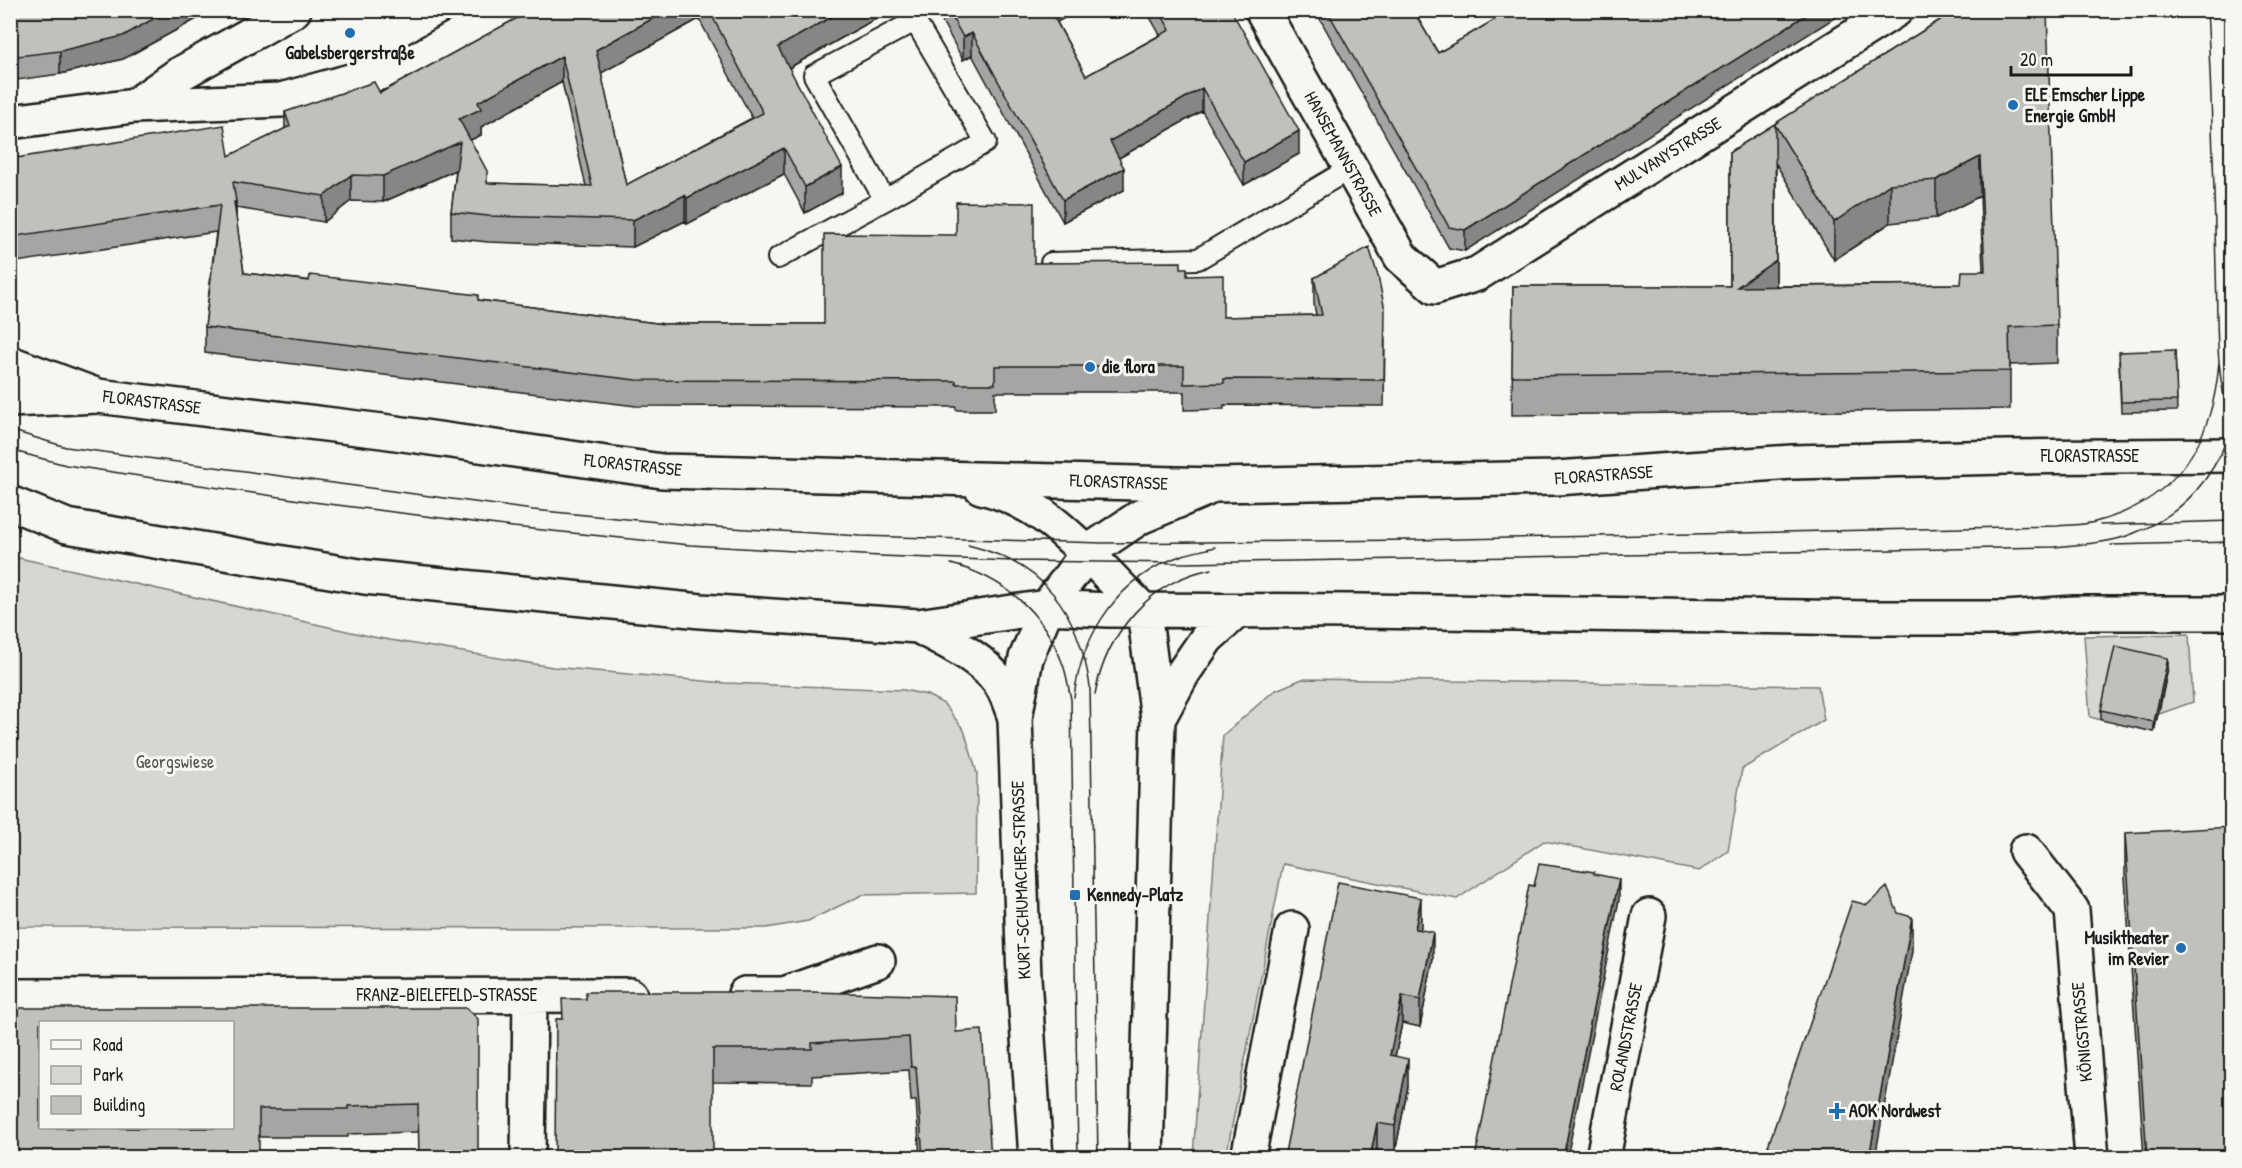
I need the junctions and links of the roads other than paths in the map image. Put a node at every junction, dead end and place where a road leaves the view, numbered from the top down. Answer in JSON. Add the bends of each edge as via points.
{"nodes":[{"id":1,"x":294,"y":10,"type":"edge"},
{"id":2,"x":505,"y":10,"type":"edge"},
{"id":3,"x":1262,"y":10,"type":"edge"},
{"id":4,"x":1896,"y":10,"type":"edge"},
{"id":5,"x":915,"y":16,"type":"edge"},
{"id":6,"x":134,"y":106,"type":"junction"},
{"id":7,"x":10,"y":122,"type":"edge"},
{"id":8,"x":1351,"y":168,"type":"junction"},
{"id":9,"x":885,"y":200,"type":"junction"},
{"id":10,"x":778,"y":258,"type":"dead end"},
{"id":11,"x":1051,"y":262,"type":"edge"},
{"id":12,"x":1435,"y":287,"type":"joint"},
{"id":13,"x":13,"y":365,"type":"edge"},
{"id":14,"x":98,"y":396,"type":"junction"},
{"id":15,"x":10,"y":400,"type":"edge"},
{"id":16,"x":2232,"y":455,"type":"edge"},
{"id":17,"x":932,"y":477,"type":"junction"},
{"id":18,"x":1216,"y":485,"type":"junction"},
{"id":19,"x":10,"y":503,"type":"edge"},
{"id":20,"x":10,"y":514,"type":"edge"},
{"id":21,"x":67,"y":526,"type":"junction"},
{"id":22,"x":1088,"y":552,"type":"junction"},
{"id":23,"x":1047,"y":608,"type":"junction"},
{"id":24,"x":1144,"y":611,"type":"junction"},
{"id":25,"x":1237,"y":611,"type":"junction"},
{"id":26,"x":2232,"y":613,"type":"edge"},
{"id":27,"x":918,"y":626,"type":"junction"},
{"id":28,"x":1015,"y":718,"type":"junction"},
{"id":29,"x":1158,"y":719,"type":"junction"},
{"id":30,"x":2026,"y":851,"type":"dead end"},
{"id":31,"x":1649,"y":916,"type":"dead end"},
{"id":32,"x":1292,"y":929,"type":"dead end"},
{"id":33,"x":878,"y":961,"type":"dead end"},
{"id":34,"x":715,"y":994,"type":"edge"},
{"id":35,"x":657,"y":995,"type":"edge"},
{"id":36,"x":10,"y":996,"type":"edge"},
{"id":37,"x":530,"y":996,"type":"junction"},
{"id":38,"x":528,"y":1158,"type":"edge"},
{"id":39,"x":1036,"y":1158,"type":"edge"},
{"id":40,"x":1146,"y":1158,"type":"edge"},
{"id":41,"x":1248,"y":1158,"type":"edge"},
{"id":42,"x":1603,"y":1158,"type":"edge"},
{"id":43,"x":2092,"y":1158,"type":"edge"}],
"edges":[{"from":1,"to":6,"type":"main road","via":[[178,75]]},
{"from":2,"to":6,"type":"main road","via":[[405,66],[282,100]]},
{"from":3,"to":8,"type":"main road","name":"HANSEMANNSTRASSE"},
{"from":4,"to":12,"type":"main road","name":"MULVANYSTRASSE","via":[[1477,274]]},
{"from":5,"to":9,"type":"lane","via":[[814,75]]},
{"from":5,"to":9,"type":"lane","via":[[986,142]]},
{"from":6,"to":7,"type":"main road"},
{"from":8,"to":11,"type":"lane","via":[[1198,259]]},
{"from":8,"to":12,"type":"main road","name":"HANSEMANNSTRASSE","via":[[1401,257]]},
{"from":9,"to":10,"type":"lane"},
{"from":13,"to":14,"type":"main road"},
{"from":14,"to":15,"type":"main road","name":"FLORASTRASSE"},
{"from":14,"to":17,"type":"main road","name":"FLORASTRASSE","via":[[662,471]]},
{"from":16,"to":18,"type":"main road","name":"FLORASTRASSE","via":[[1792,462],[1556,478]]},
{"from":17,"to":18,"type":"main road","name":"FLORASTRASSE"},
{"from":17,"to":22,"type":"main road","via":[[992,490],[1034,508]]},
{"from":18,"to":22,"type":"main road","via":[[1140,518]]},
{"from":19,"to":21,"type":"main road"},
{"from":20,"to":21,"type":"main road"},
{"from":21,"to":27,"type":"main road","via":[[365,577],[701,611]]},
{"from":22,"to":23,"type":"main road","name":"KURT-SCHUMACHER-STRASSE"},
{"from":22,"to":24,"type":"main road"},
{"from":23,"to":24,"type":"main road"},
{"from":23,"to":27,"type":"main road"},
{"from":23,"to":28,"type":"main road","name":"KURT-SCHUMACHER-STRASSE","via":[[1026,658]]},
{"from":24,"to":25,"type":"main road"},
{"from":24,"to":29,"type":"main road"},
{"from":25,"to":26,"type":"main road","via":[[1873,618]]},
{"from":25,"to":29,"type":"main road","via":[[1207,638]]},
{"from":27,"to":28,"type":"main road","via":[[986,667],[1001,685]]},
{"from":28,"to":39,"type":"main road","name":"KURT-SCHUMACHER-STRASSE","via":[[1024,978]]},
{"from":29,"to":40,"type":"main road"},
{"from":30,"to":43,"type":"main road","name":"KÖNIGSTRASSE","via":[[2072,910]]},
{"from":31,"to":42,"type":"main road","name":"ROLANDSTRASSE"},
{"from":32,"to":41,"type":"main road"},
{"from":33,"to":34,"type":"main road","via":[[784,994]]},
{"from":35,"to":37,"type":"main road","name":"FRANZ-BIELEFELD-STRASSE"},
{"from":36,"to":37,"type":"main road","name":"FRANZ-BIELEFELD-STRASSE"},
{"from":37,"to":38,"type":"main road"}]}
